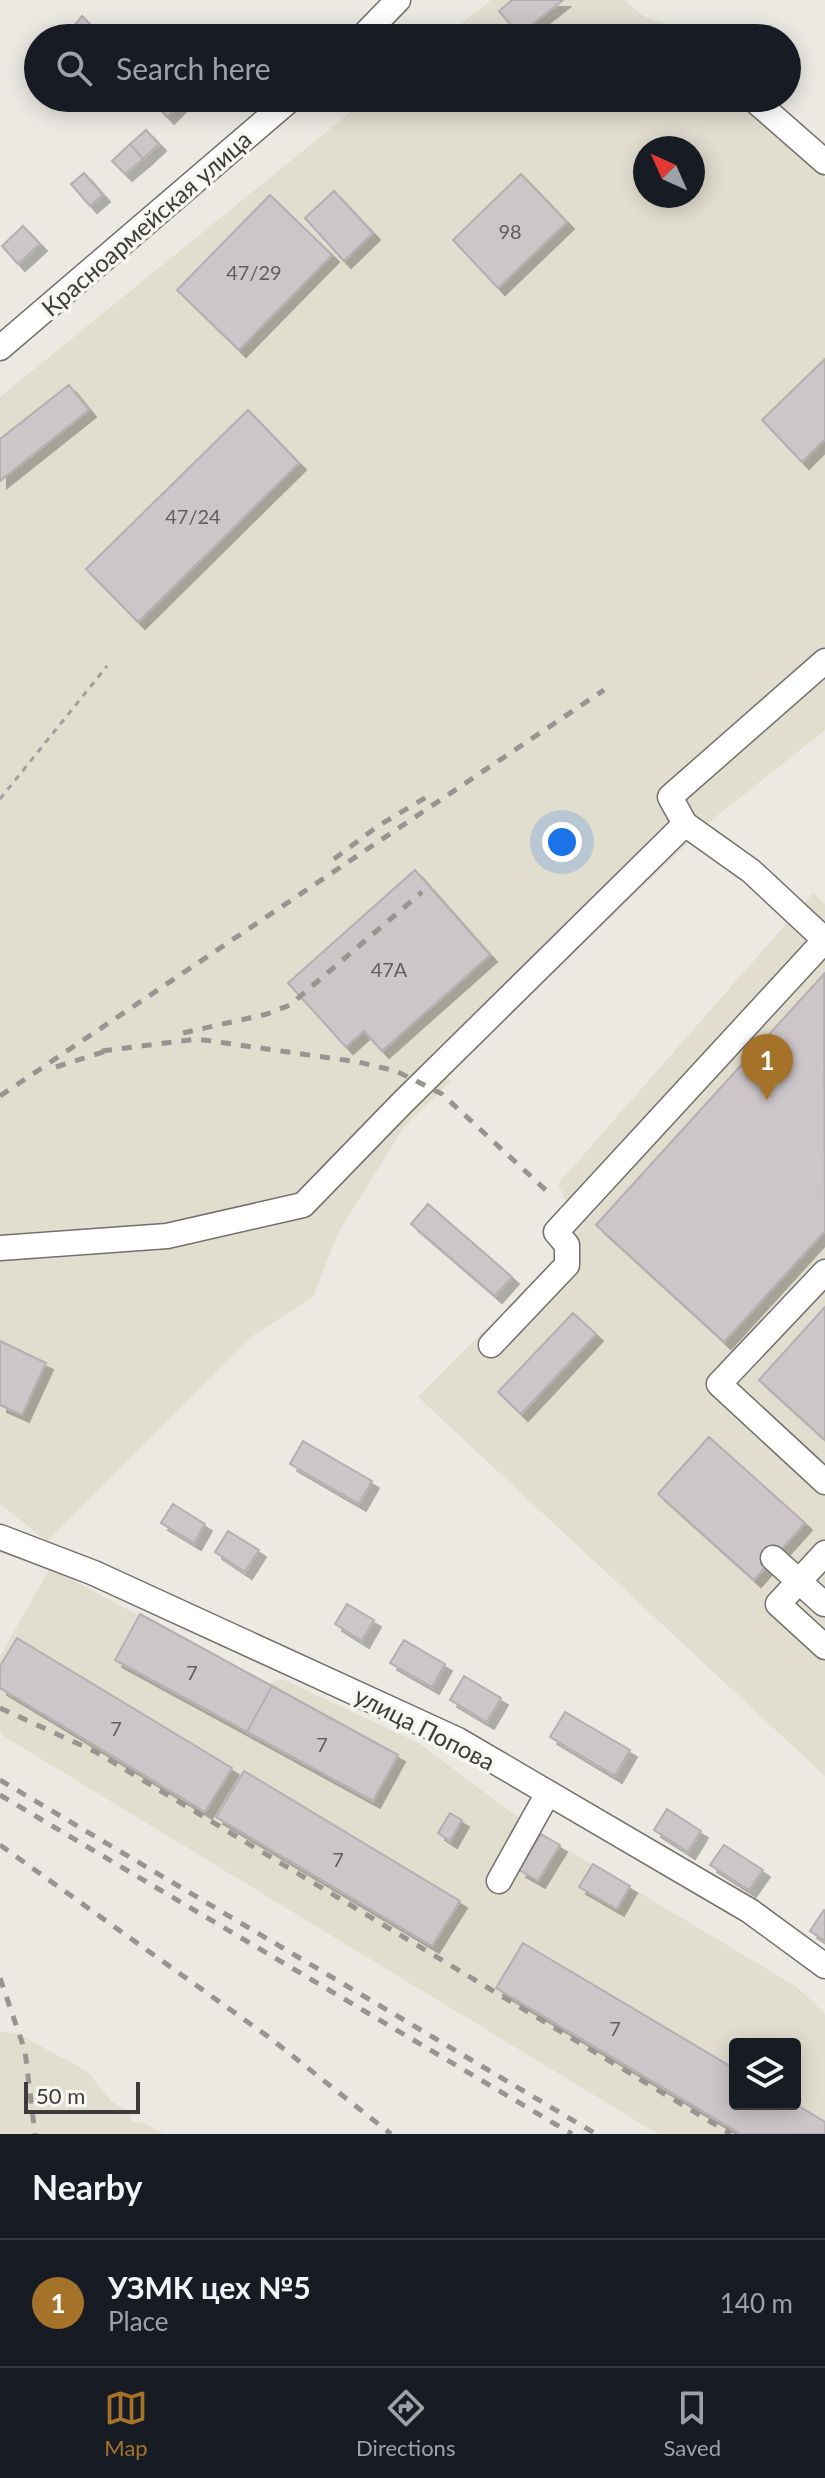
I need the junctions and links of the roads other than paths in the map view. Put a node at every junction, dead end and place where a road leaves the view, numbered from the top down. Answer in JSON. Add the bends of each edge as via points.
{"nodes":[{"id":1,"x":398,"y":0,"type":"edge"},
{"id":2,"x":375,"y":24,"type":"edge"},
{"id":3,"x":276,"y":112,"type":"edge"},
{"id":4,"x":768,"y":112,"type":"edge"},
{"id":5,"x":825,"y":162,"type":"edge"},
{"id":6,"x":0,"y":348,"type":"edge"},
{"id":7,"x":825,"y":661,"type":"edge"},
{"id":8,"x":685,"y":824,"type":"junction"},
{"id":9,"x":825,"y":940,"type":"edge"},
{"id":10,"x":0,"y":1248,"type":"edge"},
{"id":11,"x":825,"y":1272,"type":"edge"},
{"id":12,"x":491,"y":1345,"type":"dead end"},
{"id":13,"x":825,"y":1482,"type":"edge"},
{"id":14,"x":0,"y":1537,"type":"edge"},
{"id":15,"x":825,"y":1553,"type":"edge"},
{"id":16,"x":773,"y":1558,"type":"dead end"},
{"id":17,"x":799,"y":1581,"type":"junction"},
{"id":18,"x":824,"y":1604,"type":"edge"},
{"id":19,"x":825,"y":1647,"type":"edge"},
{"id":20,"x":548,"y":1793,"type":"junction"},
{"id":21,"x":499,"y":1881,"type":"dead end"},
{"id":22,"x":825,"y":1966,"type":"edge"}],
"edges":[{"from":1,"to":2,"type":"street"},
{"from":3,"to":6,"type":"street","name":"Красноармейская улица"},
{"from":4,"to":5,"type":"street"},
{"from":7,"to":8,"type":"street","via":[[670,797]]},
{"from":8,"to":9,"type":"street","via":[[751,871]]},
{"from":8,"to":10,"type":"street","via":[[303,1205],[167,1236]]},
{"from":9,"to":12,"type":"street","via":[[556,1232],[567,1245],[567,1265]]},
{"from":11,"to":13,"type":"street","via":[[719,1384]]},
{"from":14,"to":20,"type":"street","name":"улица Попова","via":[[94,1573],[458,1740]]},
{"from":15,"to":17,"type":"street"},
{"from":16,"to":17,"type":"street"},
{"from":17,"to":18,"type":"street"},
{"from":17,"to":19,"type":"street","via":[[778,1604]]},
{"from":20,"to":21,"type":"street"},
{"from":20,"to":22,"type":"street","name":"улица Попова","via":[[750,1911]]}]}
